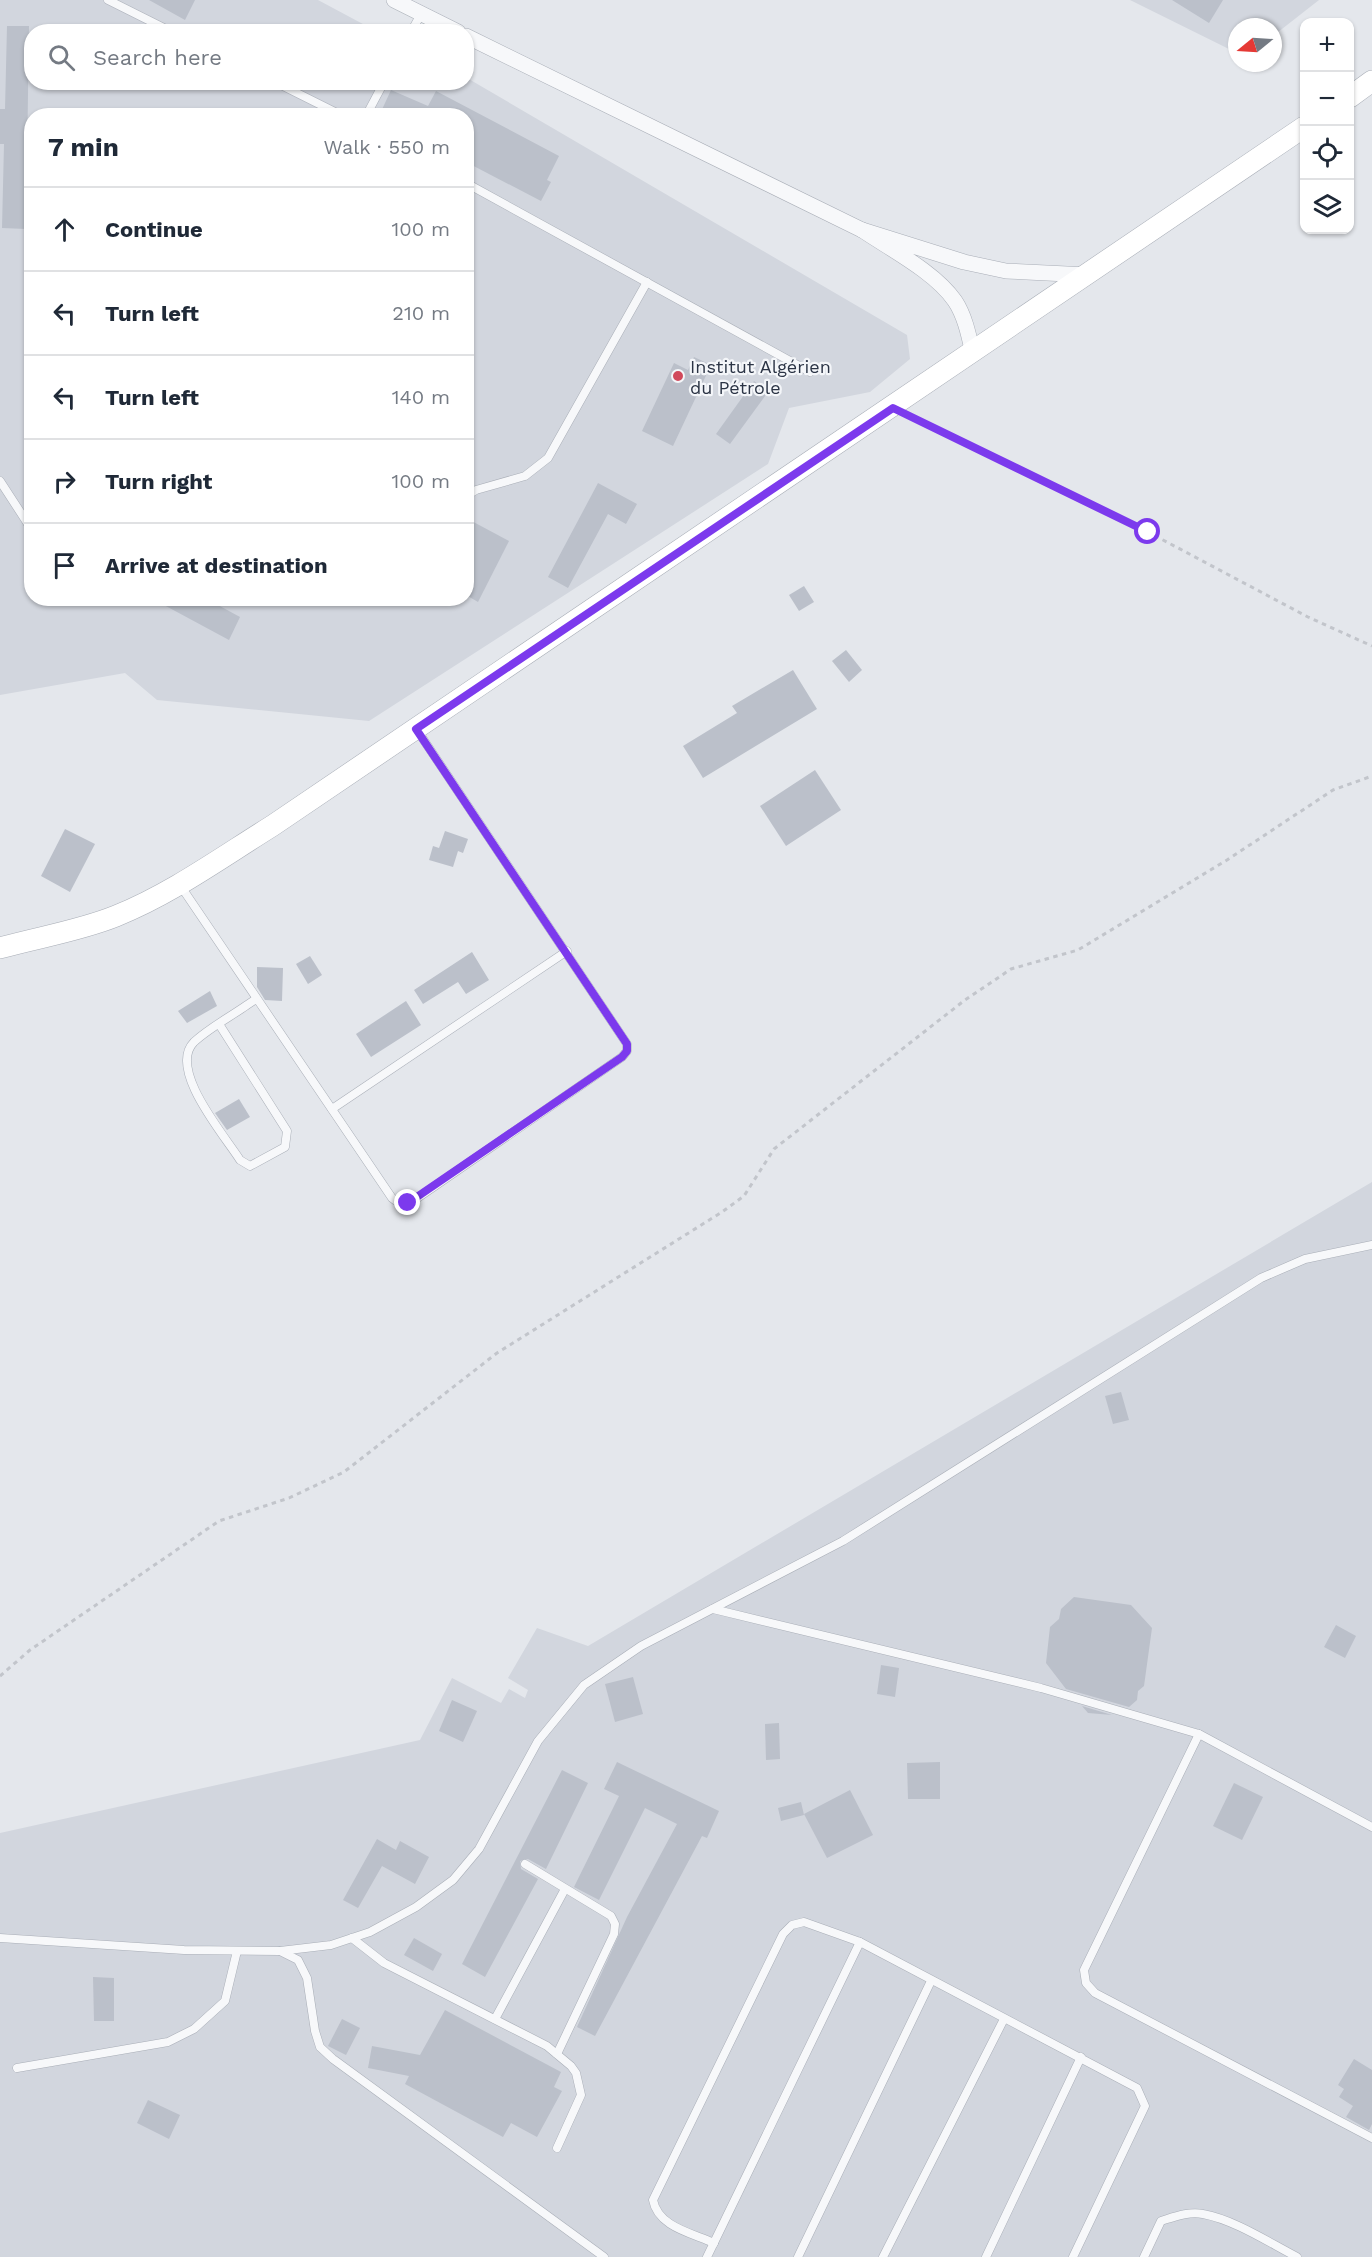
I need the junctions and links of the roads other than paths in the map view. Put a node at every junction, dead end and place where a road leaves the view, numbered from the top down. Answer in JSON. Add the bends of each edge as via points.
{"nodes":[{"id":1,"x":108,"y":0,"type":"edge"},
{"id":2,"x":393,"y":0,"type":"edge"},
{"id":3,"x":421,"y":14,"type":"junction"},
{"id":4,"x":156,"y":24,"type":"edge"},
{"id":5,"x":415,"y":24,"type":"edge"},
{"id":6,"x":442,"y":24,"type":"edge"},
{"id":7,"x":474,"y":40,"type":"edge"},
{"id":8,"x":1372,"y":81,"type":"edge"},
{"id":9,"x":291,"y":90,"type":"edge"},
{"id":10,"x":380,"y":90,"type":"edge"},
{"id":11,"x":1354,"y":93,"type":"edge"},
{"id":12,"x":326,"y":108,"type":"edge"},
{"id":13,"x":370,"y":108,"type":"edge"},
{"id":14,"x":1300,"y":130,"type":"edge"},
{"id":15,"x":474,"y":187,"type":"edge"},
{"id":16,"x":862,"y":230,"type":"junction"},
{"id":17,"x":1088,"y":275,"type":"junction"},
{"id":18,"x":647,"y":282,"type":"junction"},
{"id":19,"x":973,"y":354,"type":"junction"},
{"id":20,"x":810,"y":372,"type":"dead end"},
{"id":21,"x":0,"y":481,"type":"edge"},
{"id":22,"x":474,"y":491,"type":"edge"},
{"id":23,"x":24,"y":518,"type":"edge"},
{"id":24,"x":416,"y":729,"type":"junction"},
{"id":25,"x":179,"y":884,"type":"junction"},
{"id":26,"x":0,"y":948,"type":"edge"},
{"id":27,"x":567,"y":951,"type":"junction"},
{"id":28,"x":256,"y":999,"type":"junction"},
{"id":29,"x":219,"y":1024,"type":"junction"},
{"id":30,"x":332,"y":1109,"type":"junction"},
{"id":31,"x":1372,"y":1245,"type":"edge"},
{"id":32,"x":713,"y":1609,"type":"junction"},
{"id":33,"x":1199,"y":1734,"type":"junction"},
{"id":34,"x":1372,"y":1827,"type":"edge"},
{"id":35,"x":525,"y":1864,"type":"dead end"},
{"id":36,"x":565,"y":1889,"type":"junction"},
{"id":37,"x":0,"y":1938,"type":"edge"},
{"id":38,"x":352,"y":1938,"type":"junction"},
{"id":39,"x":860,"y":1942,"type":"junction"},
{"id":40,"x":237,"y":1951,"type":"junction"},
{"id":41,"x":280,"y":1951,"type":"junction"},
{"id":42,"x":931,"y":1981,"type":"junction"},
{"id":43,"x":495,"y":2019,"type":"junction"},
{"id":44,"x":1004,"y":2019,"type":"junction"},
{"id":45,"x":557,"y":2054,"type":"junction"},
{"id":46,"x":1081,"y":2057,"type":"junction"},
{"id":47,"x":18,"y":2068,"type":"dead end"},
{"id":48,"x":1372,"y":2138,"type":"edge"},
{"id":49,"x":557,"y":2148,"type":"dead end"},
{"id":50,"x":714,"y":2243,"type":"junction"},
{"id":51,"x":604,"y":2257,"type":"edge"},
{"id":52,"x":708,"y":2257,"type":"edge"},
{"id":53,"x":798,"y":2257,"type":"edge"},
{"id":54,"x":883,"y":2257,"type":"edge"},
{"id":55,"x":986,"y":2257,"type":"edge"},
{"id":56,"x":1072,"y":2257,"type":"edge"},
{"id":57,"x":1144,"y":2257,"type":"edge"},
{"id":58,"x":1297,"y":2257,"type":"edge"}],
"edges":[{"from":1,"to":4,"type":"lane"},
{"from":2,"to":3,"type":"street"},
{"from":3,"to":5,"type":"lane"},
{"from":3,"to":6,"type":"street"},
{"from":7,"to":16,"type":"street"},
{"from":8,"to":11,"type":"main road"},
{"from":9,"to":12,"type":"lane"},
{"from":10,"to":13,"type":"lane"},
{"from":14,"to":17,"type":"main road"},
{"from":15,"to":18,"type":"lane"},
{"from":16,"to":17,"type":"street","via":[[1006,271]]},
{"from":16,"to":19,"type":"street","via":[[938,282],[955,301]]},
{"from":17,"to":19,"type":"main road"},
{"from":18,"to":20,"type":"lane"},
{"from":18,"to":22,"type":"lane","via":[[548,458],[525,476]]},
{"from":19,"to":24,"type":"main road"},
{"from":21,"to":23,"type":"lane"},
{"from":24,"to":25,"type":"main road"},
{"from":24,"to":27,"type":"lane"},
{"from":25,"to":26,"type":"main road","via":[[117,916]]},
{"from":25,"to":28,"type":"lane"},
{"from":27,"to":30,"type":"lane"},
{"from":27,"to":30,"type":"lane","via":[[624,1036],[627,1051],[416,1199],[398,1203],[392,1198]]},
{"from":28,"to":29,"type":"lane"},
{"from":28,"to":30,"type":"lane"},
{"from":29,"to":29,"type":"lane","via":[[286,1131],[285,1147],[250,1166],[240,1160],[189,1079],[186,1065],[193,1043]]},
{"from":31,"to":32,"type":"lane","via":[[1305,1258],[1262,1278],[843,1541]]},
{"from":32,"to":33,"type":"lane","via":[[1041,1688]]},
{"from":32,"to":38,"type":"lane","via":[[641,1646],[584,1685],[538,1741],[479,1849],[453,1880],[416,1907]]},
{"from":33,"to":34,"type":"lane"},
{"from":33,"to":48,"type":"lane","via":[[1084,1970],[1086,1983],[1095,1993]]},
{"from":35,"to":36,"type":"lane"},
{"from":36,"to":43,"type":"lane"},
{"from":36,"to":45,"type":"lane","via":[[611,1916],[615,1924],[614,1934]]},
{"from":37,"to":40,"type":"lane"},
{"from":38,"to":41,"type":"lane","via":[[331,1945]]},
{"from":38,"to":43,"type":"lane","via":[[384,1963]]},
{"from":39,"to":42,"type":"lane"},
{"from":39,"to":50,"type":"lane"},
{"from":39,"to":50,"type":"lane","via":[[804,1922],[792,1925],[783,1934],[653,2200],[664,2221]]},
{"from":40,"to":41,"type":"lane"},
{"from":40,"to":47,"type":"lane","via":[[225,2001],[194,2029],[168,2042]]},
{"from":41,"to":51,"type":"lane","via":[[298,1960],[307,1978],[320,2047]]},
{"from":42,"to":44,"type":"lane"},
{"from":42,"to":53,"type":"lane"},
{"from":43,"to":45,"type":"lane"},
{"from":44,"to":46,"type":"lane"},
{"from":44,"to":54,"type":"lane"},
{"from":45,"to":49,"type":"lane","via":[[576,2073],[581,2095]]},
{"from":46,"to":55,"type":"lane"},
{"from":46,"to":56,"type":"lane","via":[[1137,2088],[1145,2106]]},
{"from":50,"to":52,"type":"lane"},
{"from":57,"to":58,"type":"lane","via":[[1161,2221],[1202,2213]]}]}
